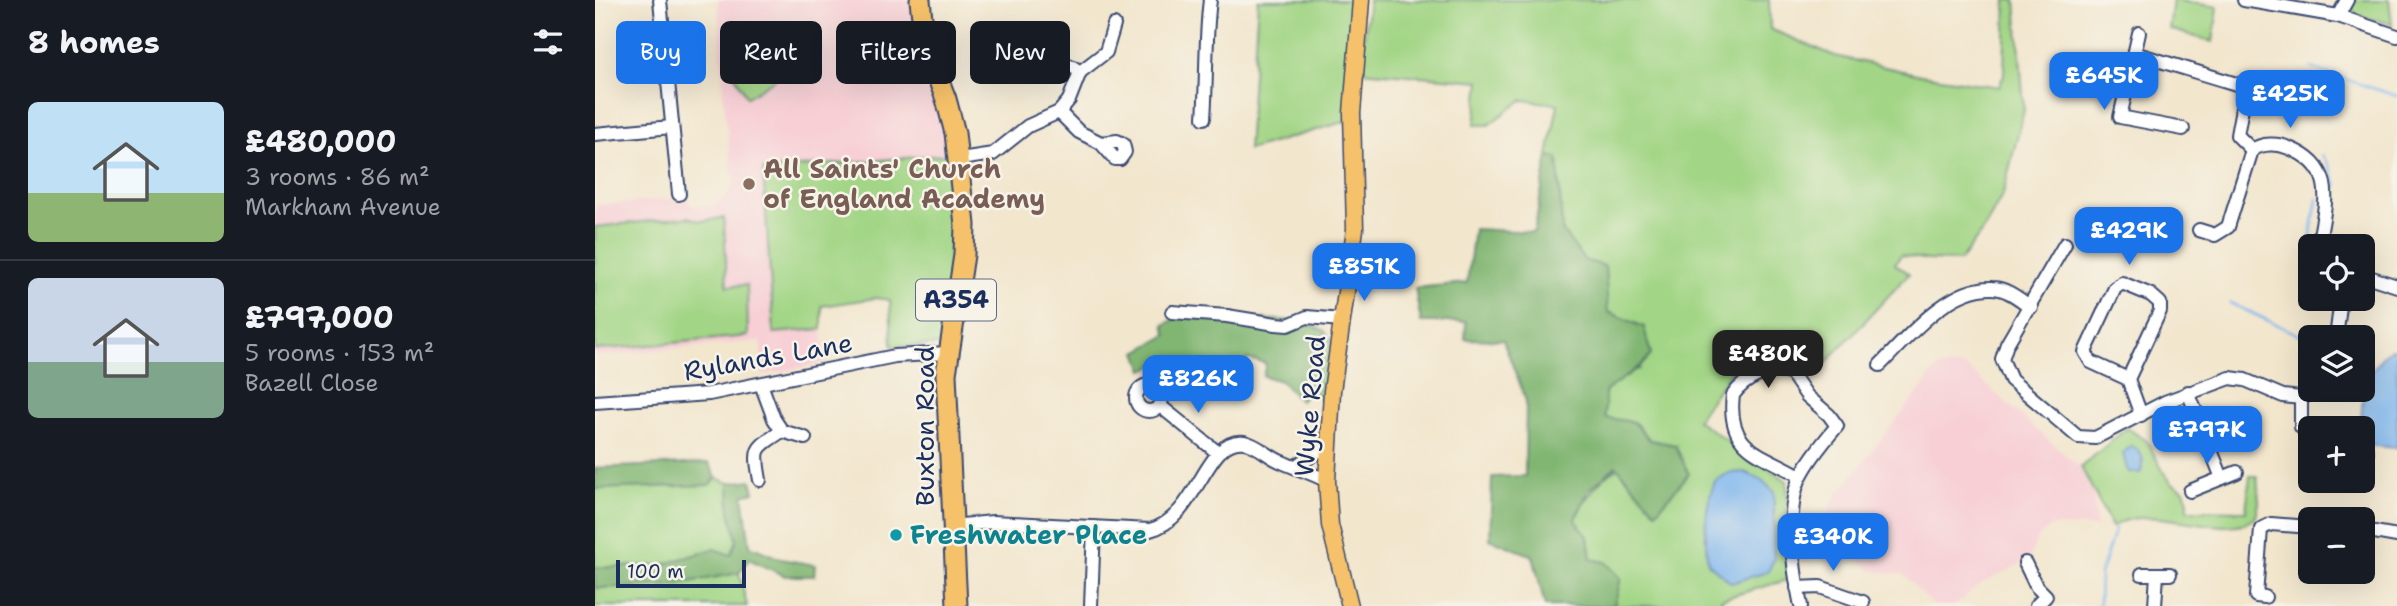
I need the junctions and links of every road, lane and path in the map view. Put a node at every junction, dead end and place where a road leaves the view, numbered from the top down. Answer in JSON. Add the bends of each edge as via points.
{"nodes":[{"id":1,"x":660,"y":0,"type":"edge"},
{"id":2,"x":920,"y":0,"type":"edge"},
{"id":3,"x":1210,"y":0,"type":"edge"},
{"id":4,"x":1361,"y":0,"type":"edge"},
{"id":5,"x":2244,"y":0,"type":"edge"},
{"id":6,"x":2347,"y":0,"type":"edge"},
{"id":7,"x":2338,"y":16,"type":"junction"},
{"id":8,"x":1114,"y":25,"type":"dead end"},
{"id":9,"x":2139,"y":33,"type":"dead end"},
{"id":10,"x":2397,"y":36,"type":"edge"},
{"id":11,"x":2134,"y":53,"type":"junction"},
{"id":12,"x":1070,"y":64,"type":"edge"},
{"id":13,"x":1080,"y":72,"type":"junction"},
{"id":14,"x":2243,"y":86,"type":"junction"},
{"id":15,"x":2282,"y":98,"type":"dead end"},
{"id":16,"x":1059,"y":112,"type":"junction"},
{"id":17,"x":1204,"y":118,"type":"dead end"},
{"id":18,"x":672,"y":127,"type":"junction"},
{"id":19,"x":2183,"y":129,"type":"dead end"},
{"id":20,"x":595,"y":134,"type":"edge"},
{"id":21,"x":1101,"y":143,"type":"dead end"},
{"id":22,"x":2252,"y":150,"type":"junction"},
{"id":23,"x":960,"y":159,"type":"junction"},
{"id":24,"x":679,"y":194,"type":"dead end"},
{"id":25,"x":2199,"y":230,"type":"dead end"},
{"id":26,"x":2320,"y":234,"type":"edge"},
{"id":27,"x":2065,"y":244,"type":"dead end"},
{"id":28,"x":2375,"y":279,"type":"edge"},
{"id":29,"x":2397,"y":286,"type":"edge"},
{"id":30,"x":2031,"y":307,"type":"junction"},
{"id":31,"x":1172,"y":313,"type":"dead end"},
{"id":32,"x":1342,"y":320,"type":"junction"},
{"id":33,"x":948,"y":352,"type":"junction"},
{"id":34,"x":1880,"y":365,"type":"dead end"},
{"id":35,"x":2129,"y":379,"type":"junction"},
{"id":36,"x":761,"y":384,"type":"junction"},
{"id":37,"x":2189,"y":392,"type":"junction"},
{"id":38,"x":2298,"y":398,"type":"edge"},
{"id":39,"x":595,"y":402,"type":"edge"},
{"id":40,"x":1159,"y":405,"type":"dead end"},
{"id":41,"x":2141,"y":415,"type":"junction"},
{"id":42,"x":782,"y":431,"type":"junction"},
{"id":43,"x":805,"y":438,"type":"dead end"},
{"id":44,"x":1329,"y":444,"type":"junction"},
{"id":45,"x":1217,"y":452,"type":"junction"},
{"id":46,"x":1296,"y":466,"type":"junction"},
{"id":47,"x":2237,"y":472,"type":"dead end"},
{"id":48,"x":1800,"y":476,"type":"junction"},
{"id":49,"x":2222,"y":478,"type":"junction"},
{"id":50,"x":760,"y":480,"type":"dead end"},
{"id":51,"x":1327,"y":481,"type":"junction"},
{"id":52,"x":2190,"y":491,"type":"dead end"},
{"id":53,"x":952,"y":526,"type":"junction"},
{"id":54,"x":2298,"y":526,"type":"edge"},
{"id":55,"x":1094,"y":527,"type":"junction"},
{"id":56,"x":2375,"y":532,"type":"edge"},
{"id":57,"x":2397,"y":536,"type":"edge"},
{"id":58,"x":2025,"y":563,"type":"dead end"},
{"id":59,"x":2142,"y":574,"type":"dead end"},
{"id":60,"x":2157,"y":574,"type":"junction"},
{"id":61,"x":2170,"y":574,"type":"dead end"},
{"id":62,"x":1797,"y":589,"type":"junction"},
{"id":63,"x":2256,"y":596,"type":"dead end"},
{"id":64,"x":1863,"y":602,"type":"dead end"},
{"id":65,"x":2045,"y":602,"type":"edge"},
{"id":66,"x":957,"y":606,"type":"edge"},
{"id":67,"x":1091,"y":606,"type":"edge"},
{"id":68,"x":1350,"y":606,"type":"edge"},
{"id":69,"x":1801,"y":606,"type":"edge"},
{"id":70,"x":2155,"y":606,"type":"edge"}],
"edges":[{"from":1,"to":18,"type":"street"},
{"from":2,"to":23,"type":"highway","name":"Buxton Road","number":"A354","via":[[925,44],[949,107]]},
{"from":3,"to":17,"type":"street"},
{"from":4,"to":32,"type":"main road","name":"Wyke Road","via":[[1352,113],[1356,217]]},
{"from":5,"to":7,"type":"street"},
{"from":6,"to":7,"type":"street"},
{"from":7,"to":10,"type":"street"},
{"from":8,"to":13,"type":"street","via":[[1106,52]]},
{"from":9,"to":11,"type":"street"},
{"from":11,"to":14,"type":"street"},
{"from":11,"to":19,"type":"street","via":[[2120,117]]},
{"from":12,"to":13,"type":"street"},
{"from":13,"to":16,"type":"street"},
{"from":14,"to":15,"type":"street"},
{"from":14,"to":22,"type":"street","via":[[2237,135]]},
{"from":16,"to":21,"type":"street","via":[[1073,128]]},
{"from":16,"to":23,"type":"street","via":[[1028,126],[993,154]]},
{"from":18,"to":20,"type":"street"},
{"from":18,"to":24,"type":"street"},
{"from":22,"to":25,"type":"street","via":[[2228,227],[2214,235]]},
{"from":22,"to":26,"type":"street","via":[[2284,146],[2316,164],[2327,192]]},
{"from":23,"to":33,"type":"highway","name":"Buxton Road","number":"A354","via":[[966,244]]},
{"from":27,"to":30,"type":"street"},
{"from":28,"to":29,"type":"street"},
{"from":30,"to":34,"type":"street","via":[[2007,291],[1990,288],[1974,292],[1939,310]]},
{"from":30,"to":41,"type":"street","via":[[2004,351],[2005,373],[2011,380],[2078,437],[2095,438]]},
{"from":31,"to":32,"type":"street","via":[[1289,325],[1307,317]]},
{"from":32,"to":44,"type":"main road","name":"Wyke Road"},
{"from":33,"to":36,"type":"street","name":"Rylands Lane","via":[[895,356]]},
{"from":33,"to":53,"type":"highway","name":"Buxton Road","number":"A354"},
{"from":35,"to":35,"type":"street","via":[[2160,303],[2122,283],[2115,288],[2085,352],[2091,362]]},
{"from":35,"to":41,"type":"street"},
{"from":36,"to":39,"type":"street","name":"Rylands Lane","via":[[709,394]]},
{"from":36,"to":42,"type":"street"},
{"from":37,"to":38,"type":"street","via":[[2237,378]]},
{"from":37,"to":41,"type":"street"},
{"from":37,"to":49,"type":"street"},
{"from":40,"to":45,"type":"street"},
{"from":42,"to":43,"type":"street"},
{"from":42,"to":50,"type":"street","via":[[757,448]]},
{"from":44,"to":46,"type":"street"},
{"from":44,"to":51,"type":"main road","name":"Wyke Road"},
{"from":45,"to":46,"type":"street","via":[[1230,443],[1245,442]]},
{"from":45,"to":55,"type":"street","via":[[1189,501],[1170,522],[1150,530]]},
{"from":46,"to":51,"type":"street"},
{"from":47,"to":49,"type":"street"},
{"from":48,"to":48,"type":"street","via":[[1746,447],[1735,424],[1733,395],[1743,384],[1774,370],[1792,374],[1836,426]]},
{"from":48,"to":62,"type":"street","via":[[1793,505]]},
{"from":49,"to":52,"type":"street"},
{"from":51,"to":68,"type":"main road","name":"Wyke Road","via":[[1329,525]]},
{"from":53,"to":55,"type":"street","via":[[993,522]]},
{"from":53,"to":66,"type":"highway","name":"Buxton Road","number":"A354"},
{"from":54,"to":63,"type":"street","via":[[2271,524],[2261,529]]},
{"from":55,"to":67,"type":"street"},
{"from":56,"to":57,"type":"street"},
{"from":58,"to":65,"type":"street"},
{"from":59,"to":60,"type":"street"},
{"from":60,"to":61,"type":"street"},
{"from":60,"to":70,"type":"street"},
{"from":62,"to":64,"type":"street","via":[[1820,587]]},
{"from":62,"to":69,"type":"street"}]}
